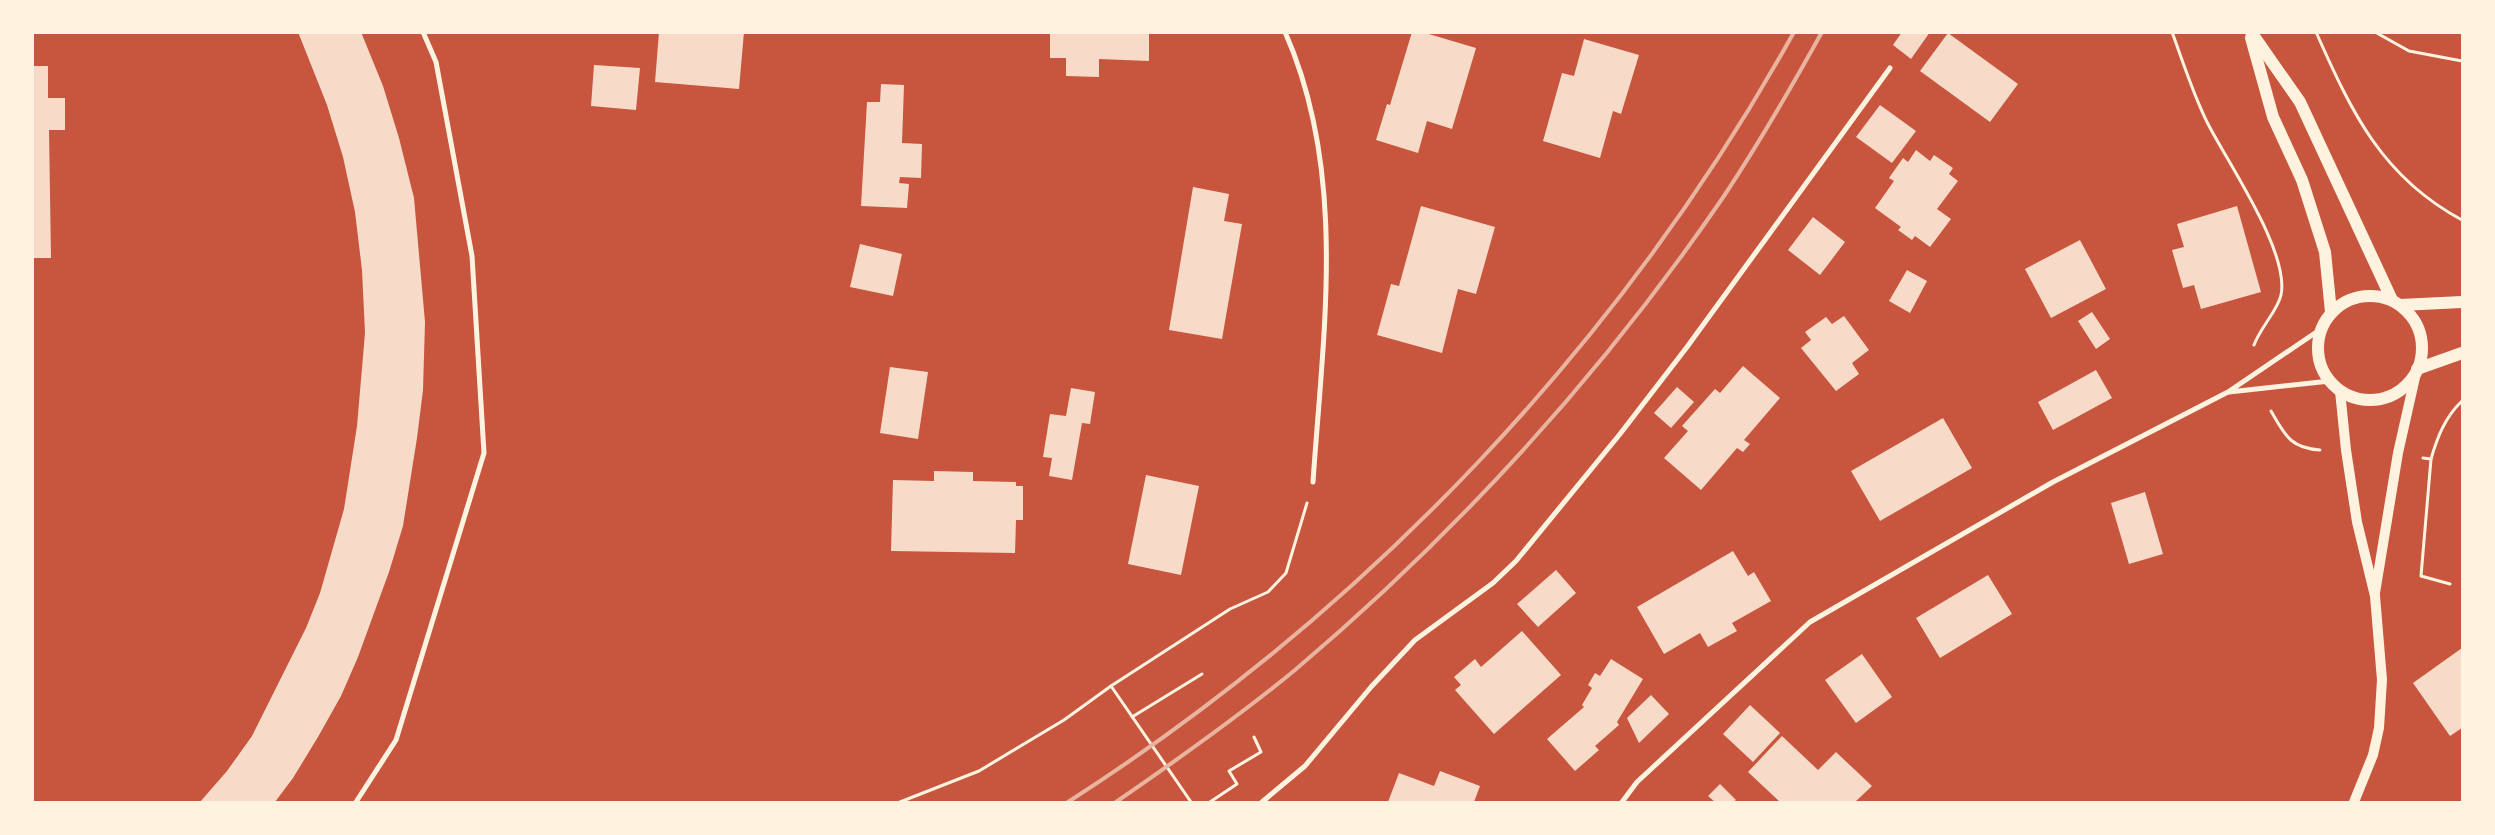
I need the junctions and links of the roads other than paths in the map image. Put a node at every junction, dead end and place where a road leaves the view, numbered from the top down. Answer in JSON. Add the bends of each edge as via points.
{"nodes":[{"id":1,"x":423,"y":32,"type":"edge"},
{"id":2,"x":1285,"y":32,"type":"edge"},
{"id":3,"x":2251,"y":32,"type":"edge"},
{"id":4,"x":1890,"y":68,"type":"dead end"},
{"id":5,"x":2396,"y":302,"type":"junction"},
{"id":6,"x":2462,"y":302,"type":"edge"},
{"id":7,"x":2331,"y":312,"type":"junction"},
{"id":8,"x":2320,"y":329,"type":"junction"},
{"id":9,"x":2462,"y":353,"type":"edge"},
{"id":10,"x":2417,"y":371,"type":"junction"},
{"id":11,"x":2330,"y":382,"type":"junction"},
{"id":12,"x":2340,"y":391,"type":"junction"},
{"id":13,"x":2228,"y":392,"type":"junction"},
{"id":14,"x":1313,"y":482,"type":"road end"},
{"id":15,"x":2374,"y":596,"type":"junction"},
{"id":16,"x":356,"y":802,"type":"edge"},
{"id":17,"x":1262,"y":802,"type":"edge"},
{"id":18,"x":1622,"y":802,"type":"edge"},
{"id":19,"x":2354,"y":802,"type":"edge"}],
"edges":[{"from":1,"to":16,"type":"street","via":[[436,62],[472,256],[484,453],[396,740]]},
{"from":2,"to":14,"type":"street","via":[[1313,112],[1324,180],[1326,271]]},
{"from":3,"to":5,"type":"main road","via":[[2300,102]]},
{"from":3,"to":7,"type":"main road","via":[[2273,116],[2302,180],[2325,252]]},
{"from":4,"to":17,"type":"street","via":[[1681,355],[1516,561],[1493,583],[1415,640],[1305,766]]},
{"from":5,"to":6,"type":"main road"},
{"from":5,"to":7,"type":"main road","via":[[2366,295],[2353,298]]},
{"from":5,"to":10,"type":"main road","via":[[2413,318],[2421,334],[2422,358]]},
{"from":7,"to":8,"type":"main road"},
{"from":8,"to":11,"type":"main road","via":[[2318,356]]},
{"from":8,"to":13,"type":"street"},
{"from":9,"to":10,"type":"main road"},
{"from":10,"to":12,"type":"main road","via":[[2408,384],[2383,399],[2354,398]]},
{"from":10,"to":15,"type":"main road","via":[[2398,453]]},
{"from":11,"to":12,"type":"main road"},
{"from":11,"to":13,"type":"street"},
{"from":12,"to":15,"type":"main road","via":[[2357,522]]},
{"from":13,"to":18,"type":"street","via":[[2052,482],[1810,622],[1637,782]]},
{"from":15,"to":19,"type":"main road","via":[[2382,704],[2373,754]]}]}
